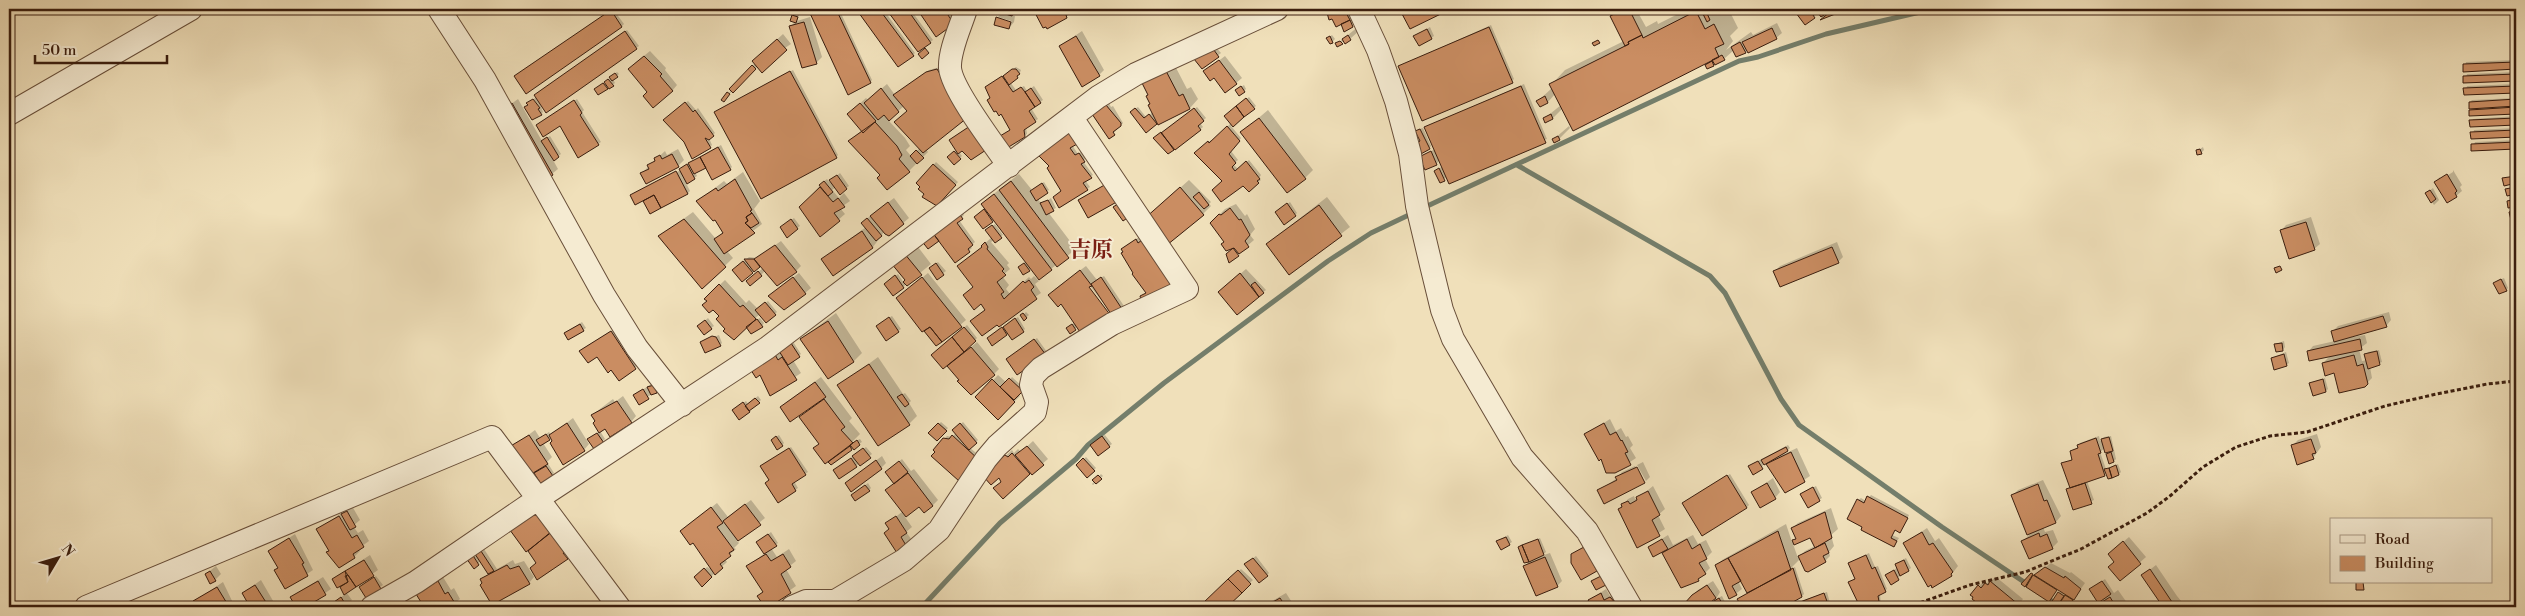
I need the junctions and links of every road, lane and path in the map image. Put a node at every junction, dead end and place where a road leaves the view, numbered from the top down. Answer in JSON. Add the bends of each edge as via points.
{"nodes":[{"id":1,"x":191,"y":9,"type":"edge"},
{"id":2,"x":438,"y":9,"type":"edge"},
{"id":3,"x":966,"y":9,"type":"edge"},
{"id":4,"x":1277,"y":9,"type":"edge"},
{"id":5,"x":1359,"y":9,"type":"edge"},
{"id":6,"x":9,"y":114,"type":"edge"},
{"id":7,"x":1072,"y":118,"type":"junction"},
{"id":8,"x":1009,"y":166,"type":"junction"},
{"id":9,"x":2516,"y":381,"type":"edge"},
{"id":10,"x":682,"y":405,"type":"junction"},
{"id":11,"x":539,"y":498,"type":"junction"},
{"id":12,"x":86,"y":607,"type":"edge"},
{"id":13,"x":372,"y":607,"type":"edge"},
{"id":14,"x":619,"y":607,"type":"edge"},
{"id":15,"x":792,"y":607,"type":"edge"},
{"id":16,"x":1631,"y":607,"type":"edge"},
{"id":17,"x":1908,"y":607,"type":"edge"}],
"edges":[{"from":1,"to":6,"type":"street"},
{"from":2,"to":10,"type":"street","via":[[485,80],[637,348]]},
{"from":3,"to":8,"type":"street","via":[[950,68],[962,97]]},
{"from":4,"to":7,"type":"street","via":[[1136,74],[1098,96]]},
{"from":5,"to":16,"type":"street","via":[[1396,101],[1442,310],[1465,360],[1522,458],[1587,531]]},
{"from":7,"to":8,"type":"street"},
{"from":7,"to":15,"type":"street","via":[[1187,289],[1112,324],[1041,368],[1033,376],[1031,385],[1037,402],[1035,412],[997,446],[939,530],[923,545],[835,601],[806,601]]},
{"from":8,"to":10,"type":"street","via":[[767,348]]},
{"from":9,"to":17,"type":"path","via":[[2385,406],[2307,432],[2270,436],[2236,447],[2203,466],[2147,513],[2081,549],[2025,572],[1970,585]]},
{"from":10,"to":11,"type":"street"},
{"from":11,"to":12,"type":"street","via":[[492,437]]},
{"from":11,"to":13,"type":"street","via":[[416,582]]},
{"from":11,"to":14,"type":"street"}]}
